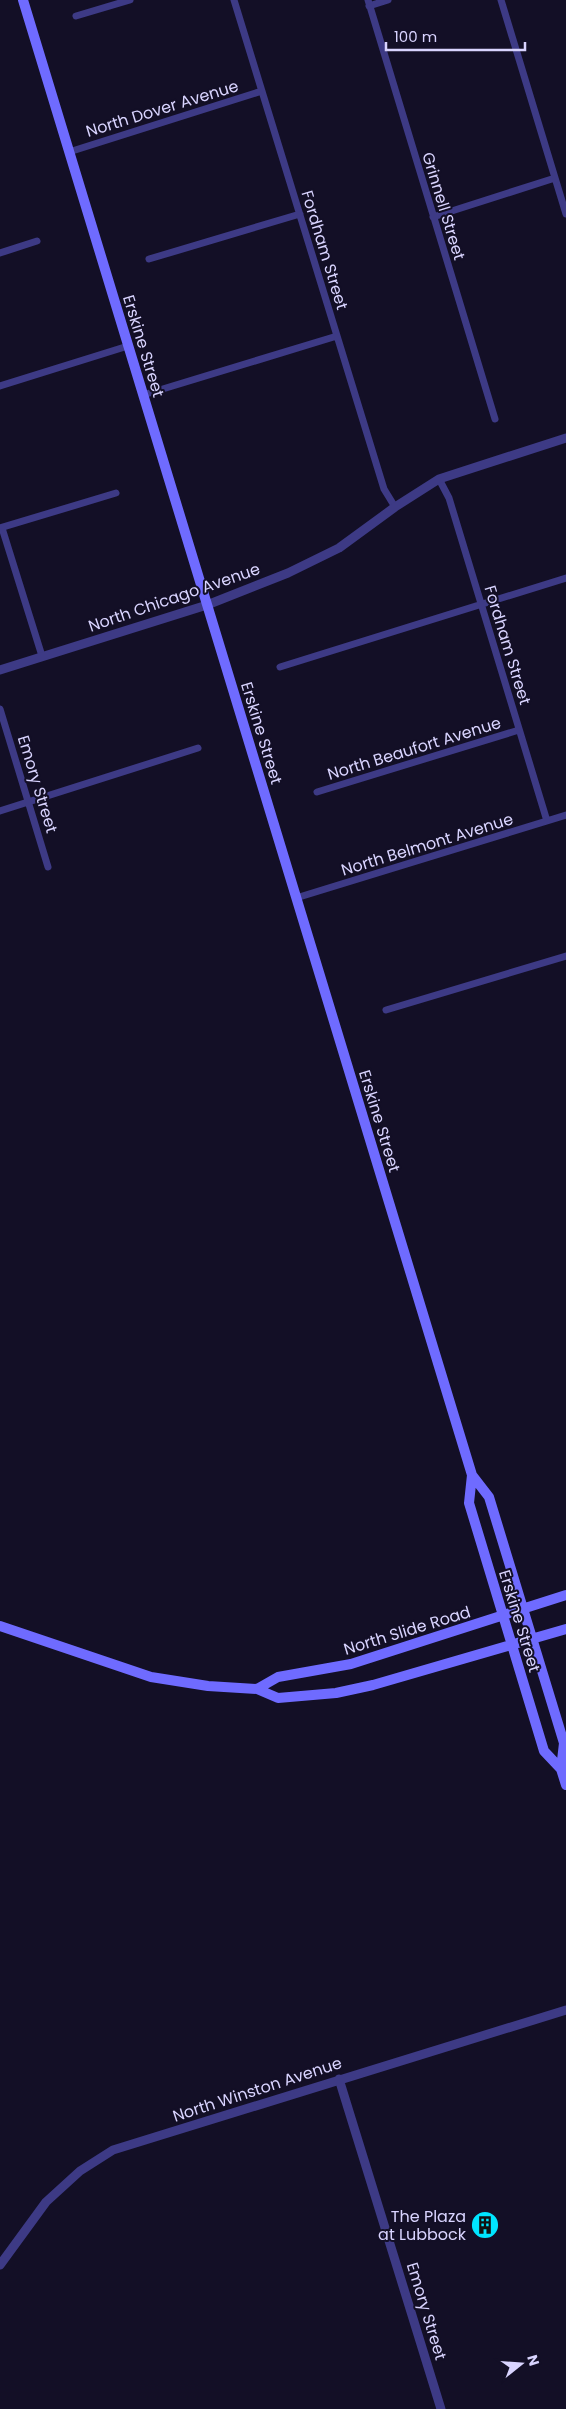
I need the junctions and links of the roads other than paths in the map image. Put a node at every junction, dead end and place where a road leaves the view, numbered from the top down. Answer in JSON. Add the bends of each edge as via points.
{"nodes":[{"id":1,"x":23,"y":0,"type":"edge"},
{"id":2,"x":130,"y":0,"type":"edge"},
{"id":3,"x":234,"y":0,"type":"edge"},
{"id":4,"x":388,"y":0,"type":"edge"},
{"id":5,"x":501,"y":0,"type":"edge"},
{"id":6,"x":369,"y":3,"type":"edge"},
{"id":7,"x":76,"y":16,"type":"dead end"},
{"id":8,"x":262,"y":91,"type":"junction"},
{"id":9,"x":69,"y":152,"type":"junction"},
{"id":10,"x":555,"y":178,"type":"junction"},
{"id":11,"x":300,"y":214,"type":"junction"},
{"id":12,"x":566,"y":214,"type":"edge"},
{"id":13,"x":433,"y":217,"type":"junction"},
{"id":14,"x":37,"y":241,"type":"dead end"},
{"id":15,"x":0,"y":252,"type":"edge"},
{"id":16,"x":149,"y":259,"type":"dead end"},
{"id":17,"x":337,"y":336,"type":"junction"},
{"id":18,"x":128,"y":346,"type":"junction"},
{"id":19,"x":0,"y":386,"type":"edge"},
{"id":20,"x":143,"y":395,"type":"junction"},
{"id":21,"x":495,"y":419,"type":"dead end"},
{"id":22,"x":566,"y":438,"type":"edge"},
{"id":23,"x":439,"y":479,"type":"junction"},
{"id":24,"x":116,"y":492,"type":"dead end"},
{"id":25,"x":395,"y":507,"type":"junction"},
{"id":26,"x":1,"y":528,"type":"edge"},
{"id":27,"x":566,"y":578,"type":"edge"},
{"id":28,"x":480,"y":604,"type":"junction"},
{"id":29,"x":207,"y":605,"type":"junction"},
{"id":30,"x":42,"y":656,"type":"junction"},
{"id":31,"x":280,"y":667,"type":"dead end"},
{"id":32,"x":0,"y":670,"type":"edge"},
{"id":33,"x":0,"y":709,"type":"edge"},
{"id":34,"x":519,"y":730,"type":"junction"},
{"id":35,"x":198,"y":748,"type":"dead end"},
{"id":36,"x":317,"y":792,"type":"dead end"},
{"id":37,"x":28,"y":802,"type":"junction"},
{"id":38,"x":0,"y":811,"type":"edge"},
{"id":39,"x":566,"y":816,"type":"edge"},
{"id":40,"x":547,"y":821,"type":"junction"},
{"id":41,"x":48,"y":868,"type":"dead end"},
{"id":42,"x":296,"y":898,"type":"junction"},
{"id":43,"x":566,"y":956,"type":"edge"},
{"id":44,"x":386,"y":1010,"type":"dead end"},
{"id":45,"x":472,"y":1475,"type":"junction"},
{"id":46,"x":566,"y":1595,"type":"edge"},
{"id":47,"x":523,"y":1609,"type":"junction"},
{"id":48,"x":503,"y":1616,"type":"junction"},
{"id":49,"x":0,"y":1626,"type":"edge"},
{"id":50,"x":566,"y":1629,"type":"edge"},
{"id":51,"x":532,"y":1639,"type":"junction"},
{"id":52,"x":512,"y":1644,"type":"junction"},
{"id":53,"x":257,"y":1689,"type":"junction"},
{"id":54,"x":561,"y":1769,"type":"junction"},
{"id":55,"x":566,"y":1784,"type":"edge"},
{"id":56,"x":566,"y":2010,"type":"edge"},
{"id":57,"x":339,"y":2079,"type":"junction"},
{"id":58,"x":0,"y":2265,"type":"edge"},
{"id":59,"x":442,"y":2409,"type":"edge"}],
"edges":[{"from":1,"to":9,"type":"main road","name":"Erskine Street"},
{"from":2,"to":7,"type":"street"},
{"from":3,"to":8,"type":"street","name":"Fordham Street"},
{"from":4,"to":6,"type":"street"},
{"from":5,"to":10,"type":"street"},
{"from":6,"to":13,"type":"street","name":"Grinnell Street"},
{"from":8,"to":9,"type":"street","name":"North Dover Avenue"},
{"from":8,"to":11,"type":"street","name":"Fordham Street"},
{"from":9,"to":18,"type":"main road","name":"Erskine Street"},
{"from":10,"to":12,"type":"street"},
{"from":10,"to":13,"type":"street"},
{"from":11,"to":16,"type":"street"},
{"from":11,"to":17,"type":"street","name":"Fordham Street"},
{"from":13,"to":21,"type":"street","name":"Grinnell Street"},
{"from":14,"to":15,"type":"street"},
{"from":17,"to":20,"type":"street"},
{"from":17,"to":25,"type":"street","name":"Fordham Street","via":[[384,489]]},
{"from":18,"to":19,"type":"street"},
{"from":18,"to":20,"type":"main road","name":"Erskine Street"},
{"from":20,"to":29,"type":"main road","name":"Erskine Street"},
{"from":22,"to":23,"type":"street","name":"North Chicago Avenue"},
{"from":23,"to":25,"type":"street","name":"North Chicago Avenue"},
{"from":23,"to":28,"type":"street","name":"Fordham Street","via":[[449,498]]},
{"from":24,"to":26,"type":"street"},
{"from":25,"to":29,"type":"street","name":"North Chicago Avenue","via":[[323,558]]},
{"from":26,"to":30,"type":"street"},
{"from":27,"to":28,"type":"street"},
{"from":28,"to":31,"type":"street"},
{"from":28,"to":34,"type":"street","name":"Fordham Street"},
{"from":29,"to":30,"type":"street","name":"North Chicago Avenue"},
{"from":29,"to":42,"type":"main road","name":"Erskine Street"},
{"from":30,"to":32,"type":"street","name":"North Chicago Avenue"},
{"from":33,"to":37,"type":"street","name":"Emory Street"},
{"from":34,"to":36,"type":"street","name":"North Beaufort Avenue"},
{"from":34,"to":40,"type":"street","name":"Fordham Street"},
{"from":35,"to":37,"type":"street"},
{"from":37,"to":38,"type":"street"},
{"from":37,"to":41,"type":"street","name":"Emory Street"},
{"from":39,"to":40,"type":"street","name":"North Belmont Avenue"},
{"from":40,"to":42,"type":"street","name":"North Belmont Avenue"},
{"from":42,"to":45,"type":"main road","name":"Erskine Street"},
{"from":43,"to":44,"type":"street"},
{"from":45,"to":47,"type":"main road","name":"Erskine Street","via":[[488,1496]]},
{"from":45,"to":48,"type":"main road","name":"Erskine Street","via":[[469,1502]]},
{"from":46,"to":47,"type":"main road","name":"North Slide Road"},
{"from":47,"to":48,"type":"main road","name":"North Slide Road"},
{"from":47,"to":51,"type":"main road","name":"Erskine Street"},
{"from":48,"to":52,"type":"main road","name":"Erskine Street"},
{"from":48,"to":53,"type":"main road","name":"North Slide Road","via":[[352,1664],[278,1676]]},
{"from":49,"to":53,"type":"main road","via":[[151,1677],[208,1686]]},
{"from":50,"to":51,"type":"main road"},
{"from":51,"to":52,"type":"main road"},
{"from":51,"to":54,"type":"main road","name":"Erskine Street","via":[[564,1743]]},
{"from":52,"to":53,"type":"main road","via":[[353,1690],[278,1698]]},
{"from":52,"to":54,"type":"main road","name":"Erskine Street","via":[[544,1750]]},
{"from":54,"to":55,"type":"main road","name":"Erskine Street"},
{"from":56,"to":57,"type":"street","name":"North Winston Avenue"},
{"from":57,"to":58,"type":"street","name":"North Winston Avenue","via":[[113,2150],[80,2171],[46,2202]]},
{"from":57,"to":59,"type":"street","name":"Emory Street"}]}
